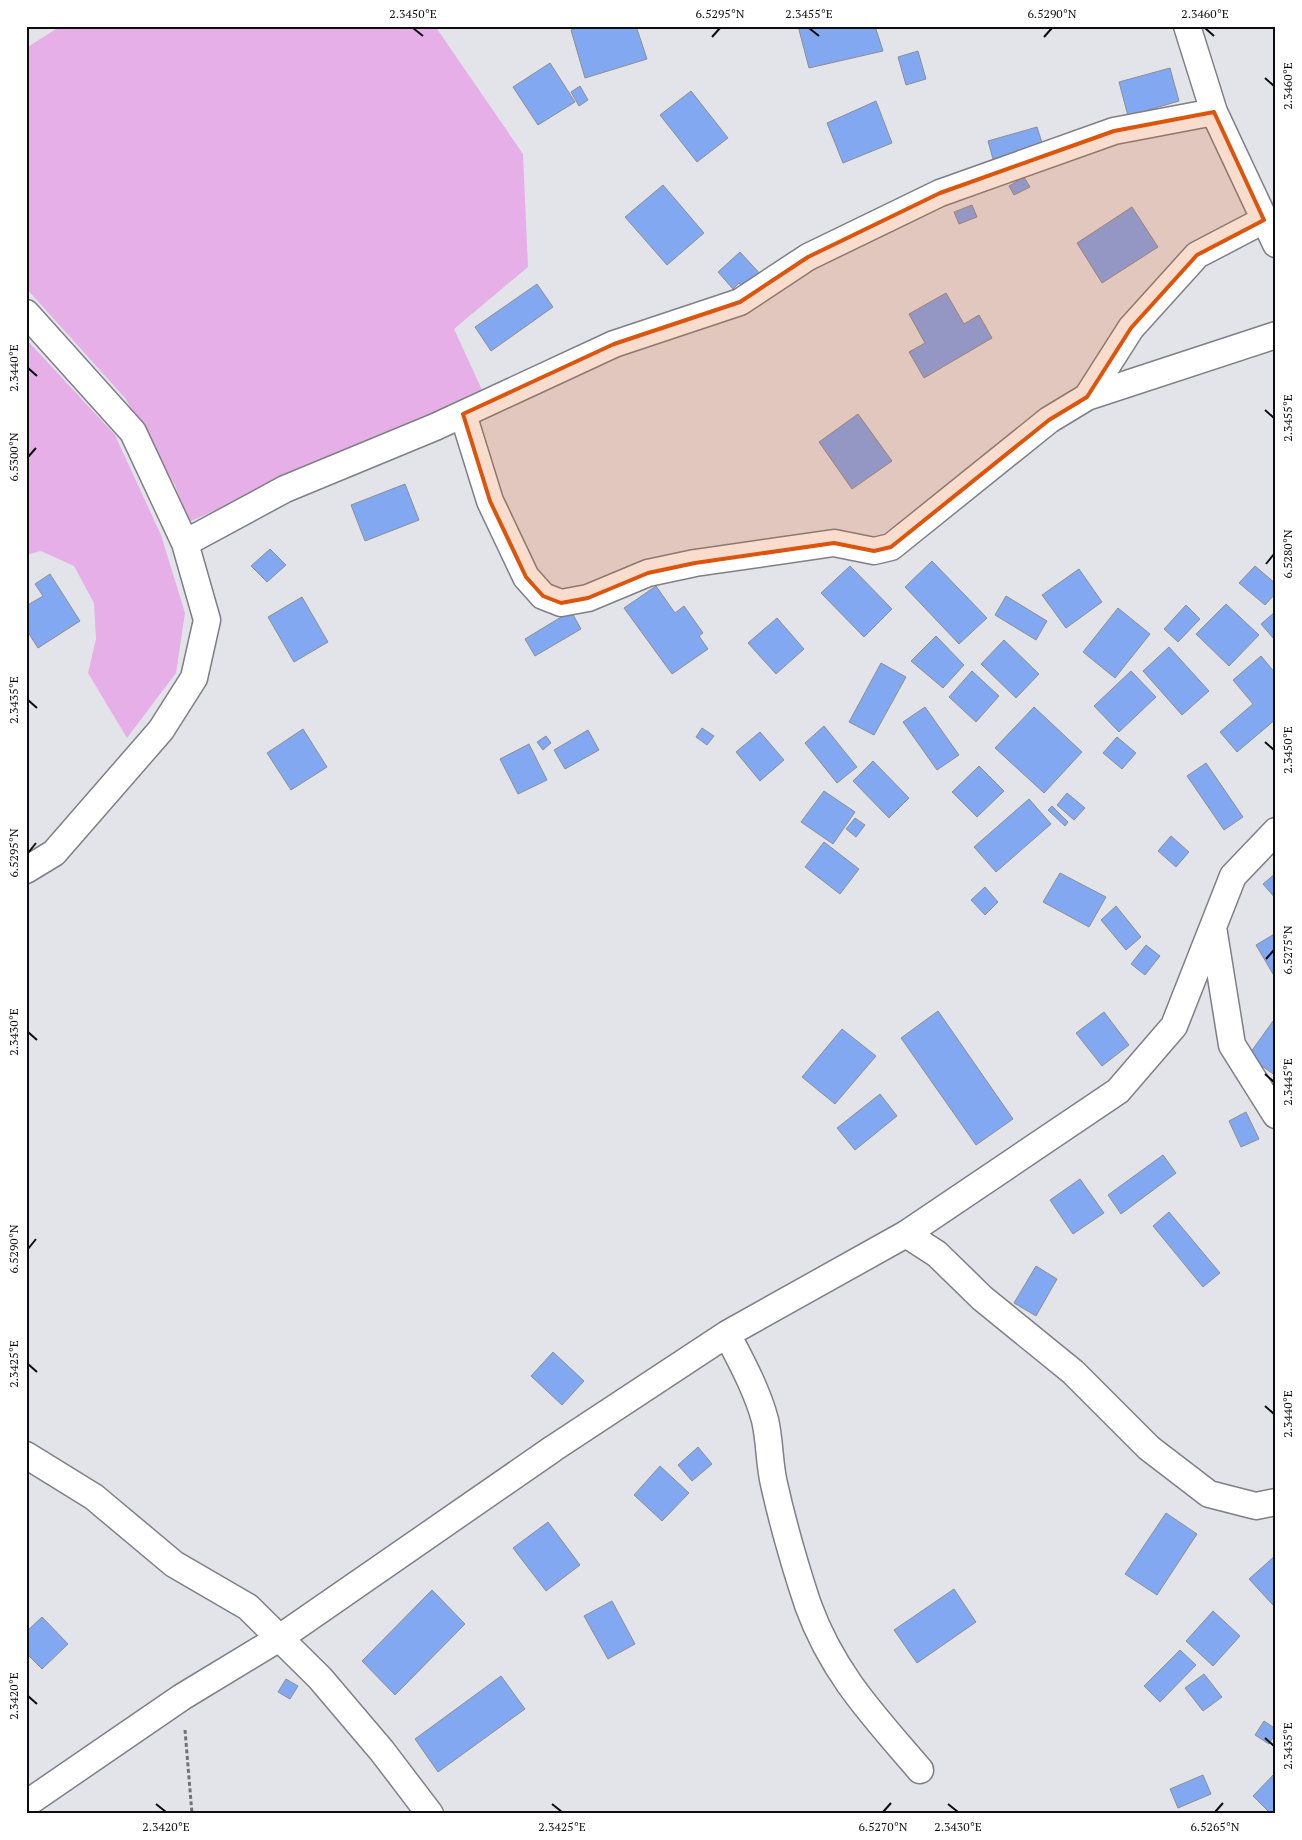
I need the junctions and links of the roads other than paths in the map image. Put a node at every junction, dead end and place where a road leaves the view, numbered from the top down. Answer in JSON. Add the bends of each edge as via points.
{"nodes":[{"id":1,"x":1187,"y":26,"type":"edge"},
{"id":2,"x":1214,"y":112,"type":"junction"},
{"id":3,"x":1264,"y":220,"type":"junction"},
{"id":4,"x":1276,"y":244,"type":"edge"},
{"id":5,"x":26,"y":313,"type":"edge"},
{"id":6,"x":1276,"y":334,"type":"edge"},
{"id":7,"x":1087,"y":397,"type":"junction"},
{"id":8,"x":463,"y":414,"type":"junction"},
{"id":9,"x":185,"y":543,"type":"junction"},
{"id":10,"x":1276,"y":831,"type":"edge"},
{"id":11,"x":26,"y":870,"type":"edge"},
{"id":12,"x":1213,"y":926,"type":"junction"},
{"id":13,"x":1276,"y":1115,"type":"edge"},
{"id":14,"x":906,"y":1234,"type":"junction"},
{"id":15,"x":726,"y":1334,"type":"junction"},
{"id":16,"x":26,"y":1455,"type":"edge"},
{"id":17,"x":1276,"y":1502,"type":"edge"},
{"id":18,"x":281,"y":1637,"type":"junction"},
{"id":19,"x":920,"y":1770,"type":"dead end"},
{"id":20,"x":26,"y":1804,"type":"edge"},
{"id":21,"x":430,"y":1814,"type":"edge"}],
"edges":[{"from":1,"to":2,"type":"street"},
{"from":2,"to":3,"type":"street"},
{"from":2,"to":8,"type":"street","via":[[1114,131],[940,193],[808,257],[740,302],[614,344]]},
{"from":3,"to":4,"type":"street"},
{"from":3,"to":7,"type":"street","via":[[1197,255],[1131,328]]},
{"from":5,"to":9,"type":"street","via":[[134,432]]},
{"from":6,"to":7,"type":"street"},
{"from":7,"to":8,"type":"street","via":[[1049,420],[891,547],[874,550],[834,543],[695,563],[648,573],[588,598],[561,603],[543,596],[526,577],[490,501]]},
{"from":8,"to":9,"type":"street","via":[[285,489]]},
{"from":9,"to":11,"type":"street","via":[[207,620],[194,678],[161,730],[54,853]]},
{"from":10,"to":12,"type":"street","via":[[1233,876]]},
{"from":12,"to":13,"type":"street","via":[[1232,1045]]},
{"from":12,"to":14,"type":"street","via":[[1174,1026],[1118,1091]]},
{"from":14,"to":15,"type":"street"},
{"from":14,"to":17,"type":"street","via":[[936,1254],[982,1298],[1073,1372],[1149,1448],[1209,1494],[1256,1506]]},
{"from":15,"to":18,"type":"street","via":[[554,1448]]},
{"from":15,"to":19,"type":"street","via":[[748,1373],[765,1421],[783,1518],[808,1605],[829,1654],[859,1700]]},
{"from":16,"to":18,"type":"street","via":[[94,1497],[174,1564],[248,1607]]},
{"from":18,"to":20,"type":"street","via":[[182,1697]]},
{"from":18,"to":21,"type":"street","via":[[320,1678]]}]}
